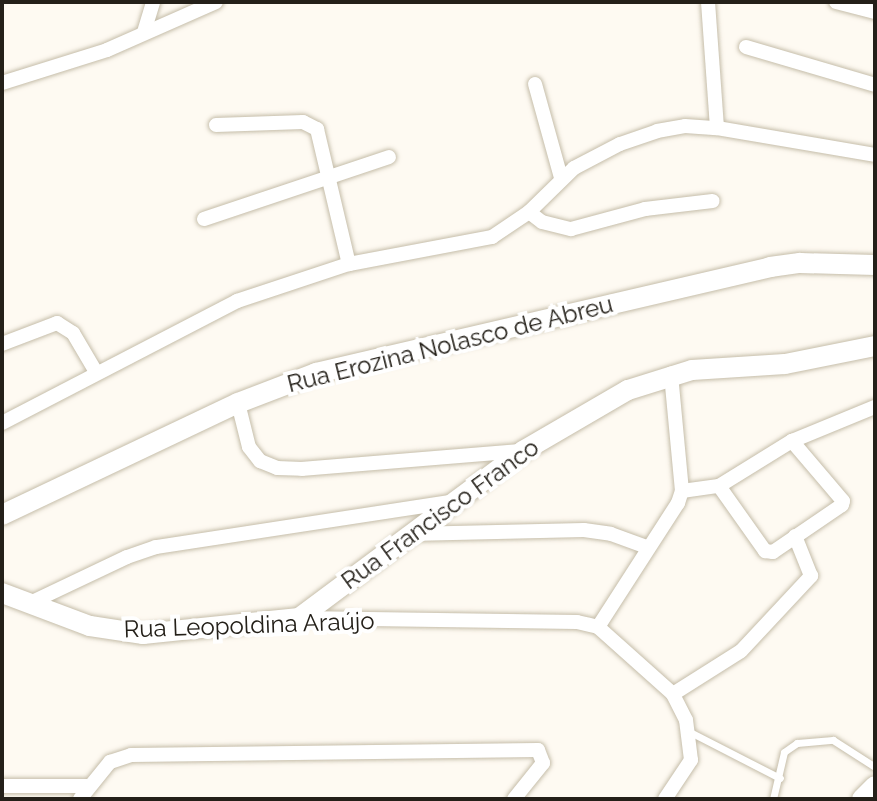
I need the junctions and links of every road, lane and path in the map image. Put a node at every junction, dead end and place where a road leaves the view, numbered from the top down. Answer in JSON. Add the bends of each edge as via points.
{"nodes":[{"id":1,"x":153,"y":2,"type":"edge"},
{"id":2,"x":216,"y":2,"type":"edge"},
{"id":3,"x":708,"y":2,"type":"edge"},
{"id":4,"x":836,"y":2,"type":"edge"},
{"id":5,"x":875,"y":12,"type":"edge"},
{"id":6,"x":144,"y":32,"type":"junction"},
{"id":7,"x":746,"y":47,"type":"dead end"},
{"id":8,"x":2,"y":83,"type":"edge"},
{"id":9,"x":535,"y":84,"type":"dead end"},
{"id":10,"x":875,"y":85,"type":"edge"},
{"id":11,"x":216,"y":125,"type":"dead end"},
{"id":12,"x":717,"y":128,"type":"junction"},
{"id":13,"x":875,"y":155,"type":"edge"},
{"id":14,"x":389,"y":157,"type":"dead end"},
{"id":15,"x":330,"y":178,"type":"junction"},
{"id":16,"x":561,"y":178,"type":"junction"},
{"id":17,"x":713,"y":201,"type":"dead end"},
{"id":18,"x":529,"y":212,"type":"junction"},
{"id":19,"x":204,"y":219,"type":"dead end"},
{"id":20,"x":349,"y":264,"type":"junction"},
{"id":21,"x":875,"y":265,"type":"edge"},
{"id":22,"x":2,"y":344,"type":"edge"},
{"id":23,"x":875,"y":346,"type":"edge"},
{"id":24,"x":96,"y":372,"type":"junction"},
{"id":25,"x":671,"y":374,"type":"junction"},
{"id":26,"x":238,"y":403,"type":"junction"},
{"id":27,"x":875,"y":407,"type":"edge"},
{"id":28,"x":2,"y":423,"type":"edge"},
{"id":29,"x":792,"y":441,"type":"junction"},
{"id":30,"x":523,"y":451,"type":"junction"},
{"id":31,"x":719,"y":486,"type":"junction"},
{"id":32,"x":682,"y":491,"type":"junction"},
{"id":33,"x":450,"y":502,"type":"junction"},
{"id":34,"x":2,"y":515,"type":"edge"},
{"id":35,"x":410,"y":534,"type":"junction"},
{"id":36,"x":795,"y":536,"type":"junction"},
{"id":37,"x":647,"y":547,"type":"junction"},
{"id":38,"x":2,"y":593,"type":"edge"},
{"id":39,"x":30,"y":603,"type":"junction"},
{"id":40,"x":299,"y":618,"type":"junction"},
{"id":41,"x":598,"y":627,"type":"junction"},
{"id":42,"x":673,"y":694,"type":"junction"},
{"id":43,"x":690,"y":732,"type":"junction"},
{"id":44,"x":875,"y":767,"type":"edge"},
{"id":45,"x":780,"y":778,"type":"junction"},
{"id":46,"x":2,"y":786,"type":"edge"},
{"id":47,"x":89,"y":786,"type":"junction"},
{"id":48,"x":875,"y":786,"type":"edge"},
{"id":49,"x":80,"y":799,"type":"edge"},
{"id":50,"x":514,"y":799,"type":"edge"},
{"id":51,"x":665,"y":799,"type":"edge"},
{"id":52,"x":773,"y":799,"type":"edge"},
{"id":53,"x":862,"y":799,"type":"edge"}],
"edges":[{"from":1,"to":6,"type":"street"},
{"from":2,"to":6,"type":"street"},
{"from":3,"to":12,"type":"street"},
{"from":4,"to":5,"type":"street"},
{"from":6,"to":8,"type":"street","via":[[107,50]]},
{"from":7,"to":10,"type":"street"},
{"from":9,"to":16,"type":"street"},
{"from":11,"to":15,"type":"street","via":[[311,124],[321,137]]},
{"from":12,"to":13,"type":"street"},
{"from":12,"to":16,"type":"street","via":[[657,131],[589,158]]},
{"from":14,"to":15,"type":"street"},
{"from":15,"to":19,"type":"street"},
{"from":15,"to":20,"type":"street"},
{"from":16,"to":18,"type":"street"},
{"from":17,"to":18,"type":"street","via":[[645,209],[571,229],[542,222]]},
{"from":18,"to":20,"type":"street","via":[[492,237]]},
{"from":20,"to":24,"type":"street","via":[[237,301]]},
{"from":21,"to":26,"type":"street","name":"Rua Erozina Nolasco de Abreu","via":[[770,267],[316,373]]},
{"from":22,"to":24,"type":"street","via":[[57,323],[73,333]]},
{"from":23,"to":25,"type":"street","name":"Rua Francisco Franco","via":[[785,364]]},
{"from":24,"to":28,"type":"street"},
{"from":25,"to":30,"type":"street","name":"Rua Francisco Franco","via":[[628,390]]},
{"from":25,"to":32,"type":"street"},
{"from":26,"to":30,"type":"street","via":[[249,447],[260,461],[277,468]]},
{"from":26,"to":34,"type":"street","name":"Rua Erozina Nolasco de Abreu"},
{"from":27,"to":29,"type":"street"},
{"from":29,"to":31,"type":"street"},
{"from":29,"to":36,"type":"street","via":[[843,501]]},
{"from":30,"to":33,"type":"street","name":"Rua Francisco Franco"},
{"from":31,"to":32,"type":"street"},
{"from":31,"to":36,"type":"street","via":[[765,551],[773,552]]},
{"from":32,"to":37,"type":"street"},
{"from":33,"to":35,"type":"street","name":"Rua Francisco Franco"},
{"from":33,"to":39,"type":"street","via":[[156,547]]},
{"from":35,"to":37,"type":"street","via":[[584,530]]},
{"from":35,"to":40,"type":"street","name":"Rua Francisco Franco"},
{"from":36,"to":42,"type":"street","via":[[811,576],[741,651]]},
{"from":37,"to":41,"type":"street"},
{"from":38,"to":39,"type":"street","name":"Rua Leopoldina Araújo"},
{"from":39,"to":40,"type":"street","name":"Rua Leopoldina Araújo","via":[[90,626],[143,634]]},
{"from":40,"to":41,"type":"street","name":"Rua Leopoldina Araújo","via":[[577,622]]},
{"from":41,"to":42,"type":"street"},
{"from":42,"to":43,"type":"street"},
{"from":43,"to":45,"type":"lane"},
{"from":43,"to":51,"type":"street","via":[[691,760]]},
{"from":44,"to":45,"type":"lane","via":[[843,744],[812,740],[788,747]]},
{"from":45,"to":52,"type":"lane"},
{"from":46,"to":47,"type":"street"},
{"from":47,"to":49,"type":"street"},
{"from":47,"to":50,"type":"street","via":[[110,762],[131,755],[538,750],[543,763]]},
{"from":48,"to":53,"type":"street"}]}
